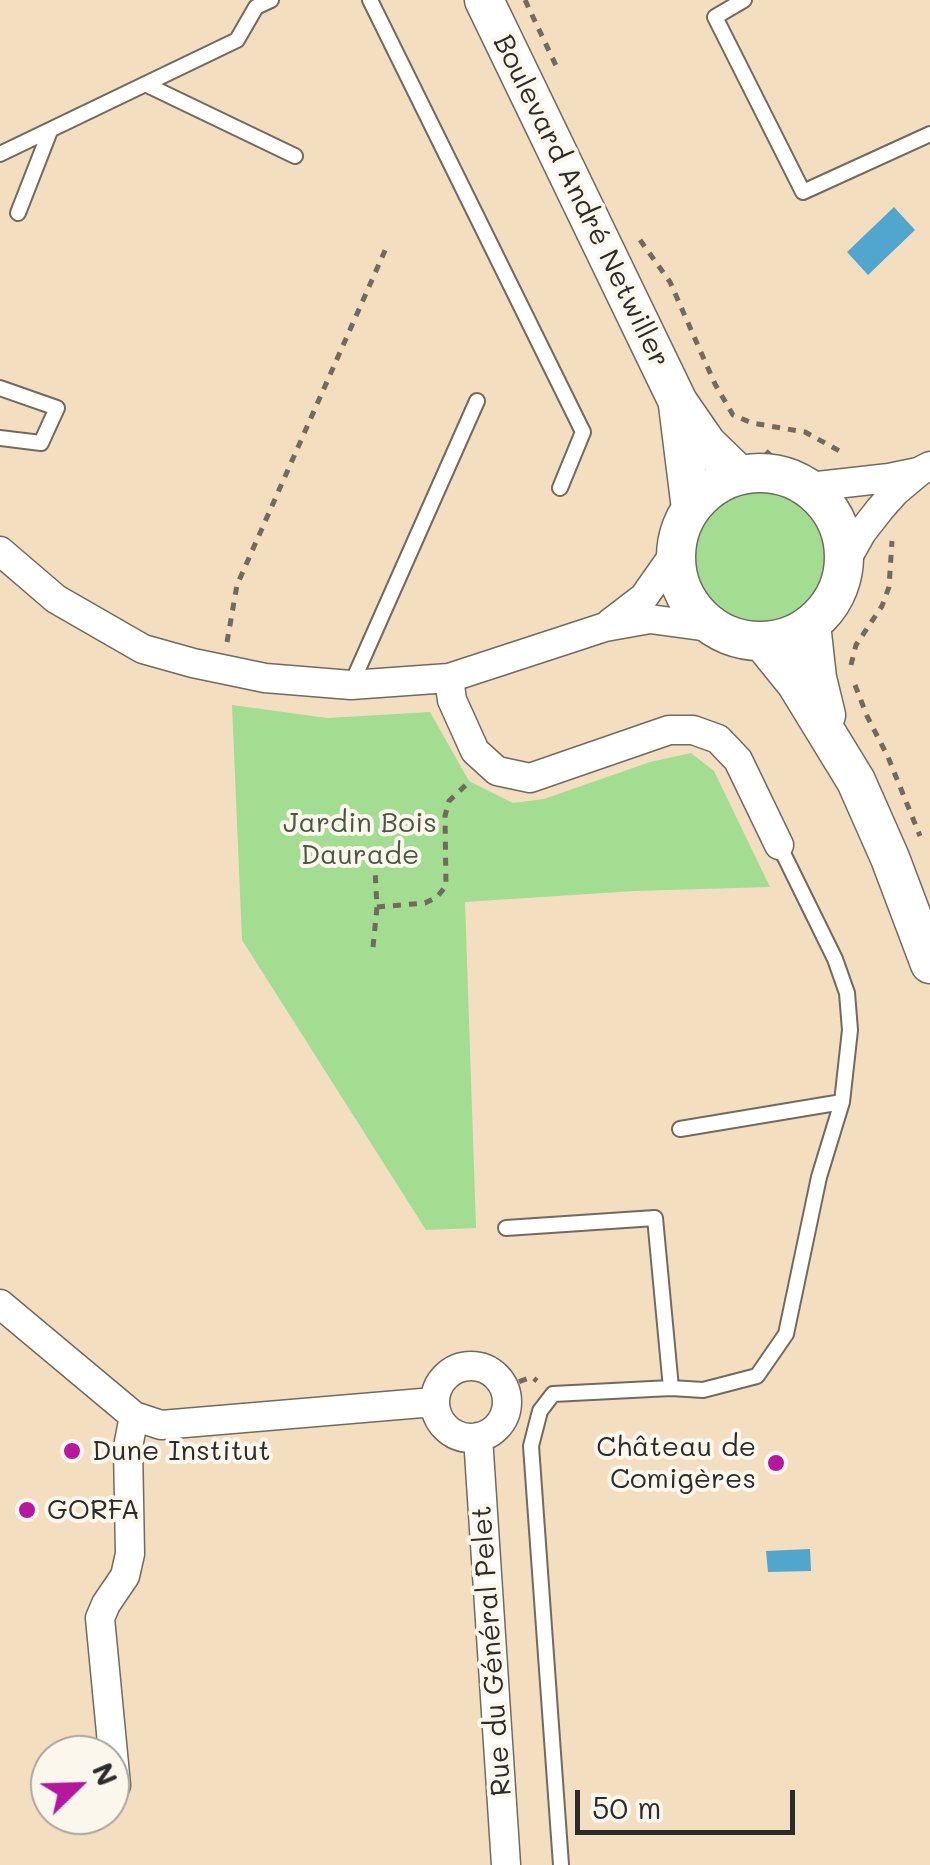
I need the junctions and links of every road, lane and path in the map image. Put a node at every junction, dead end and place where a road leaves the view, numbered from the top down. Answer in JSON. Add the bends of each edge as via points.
{"nodes":[{"id":1,"x":271,"y":0,"type":"edge"},
{"id":2,"x":370,"y":0,"type":"edge"},
{"id":3,"x":484,"y":0,"type":"edge"},
{"id":4,"x":525,"y":0,"type":"edge"},
{"id":5,"x":744,"y":0,"type":"edge"},
{"id":6,"x":559,"y":72,"type":"dead end"},
{"id":7,"x":145,"y":84,"type":"junction"},
{"id":8,"x":50,"y":130,"type":"junction"},
{"id":9,"x":930,"y":134,"type":"edge"},
{"id":10,"x":0,"y":154,"type":"edge"},
{"id":11,"x":296,"y":156,"type":"dead end"},
{"id":12,"x":18,"y":213,"type":"dead end"},
{"id":13,"x":636,"y":235,"type":"dead end"},
{"id":14,"x":386,"y":246,"type":"dead end"},
{"id":15,"x":0,"y":388,"type":"edge"},
{"id":16,"x":477,"y":401,"type":"dead end"},
{"id":17,"x":678,"y":402,"type":"junction"},
{"id":18,"x":0,"y":438,"type":"edge"},
{"id":19,"x":925,"y":469,"type":"edge"},
{"id":20,"x":738,"y":475,"type":"junction"},
{"id":21,"x":866,"y":481,"type":"junction"},
{"id":22,"x":809,"y":487,"type":"junction"},
{"id":23,"x":560,"y":488,"type":"dead end"},
{"id":24,"x":691,"y":508,"type":"junction"},
{"id":25,"x":880,"y":509,"type":"junction"},
{"id":26,"x":0,"y":550,"type":"edge"},
{"id":27,"x":676,"y":550,"type":"junction"},
{"id":28,"x":844,"y":564,"type":"junction"},
{"id":29,"x":812,"y":624,"type":"junction"},
{"id":30,"x":605,"y":626,"type":"junction"},
{"id":31,"x":716,"y":628,"type":"junction"},
{"id":32,"x":762,"y":641,"type":"junction"},
{"id":33,"x":222,"y":669,"type":"junction"},
{"id":34,"x":448,"y":678,"type":"junction"},
{"id":35,"x":350,"y":686,"type":"junction"},
{"id":36,"x":832,"y":739,"type":"junction"},
{"id":37,"x":488,"y":763,"type":"junction"},
{"id":38,"x":923,"y":844,"type":"dead end"},
{"id":39,"x":779,"y":845,"type":"joint"},
{"id":40,"x":374,"y":870,"type":"dead end"},
{"id":41,"x":377,"y":907,"type":"junction"},
{"id":42,"x":372,"y":947,"type":"dead end"},
{"id":43,"x":930,"y":964,"type":"edge"},
{"id":44,"x":842,"y":1102,"type":"junction"},
{"id":45,"x":680,"y":1129,"type":"dead end"},
{"id":46,"x":506,"y":1228,"type":"dead end"},
{"id":47,"x":0,"y":1304,"type":"edge"},
{"id":48,"x":532,"y":1377,"type":"dead end"},
{"id":49,"x":504,"y":1387,"type":"junction"},
{"id":50,"x":671,"y":1388,"type":"junction"},
{"id":51,"x":434,"y":1402,"type":"junction"},
{"id":52,"x":134,"y":1416,"type":"junction"},
{"id":53,"x":478,"y":1437,"type":"junction"},
{"id":54,"x":111,"y":1735,"type":"edge"},
{"id":55,"x":506,"y":1865,"type":"edge"},
{"id":56,"x":561,"y":1865,"type":"edge"}],
"edges":[{"from":1,"to":7,"type":"lane","via":[[256,7],[237,40]]},
{"from":2,"to":23,"type":"lane","via":[[583,432]]},
{"from":3,"to":17,"type":"main road","name":"Boulevard André Netwiller"},
{"from":4,"to":6,"type":"path"},
{"from":5,"to":9,"type":"lane","via":[[715,17],[803,192]]},
{"from":7,"to":8,"type":"lane"},
{"from":7,"to":11,"type":"lane"},
{"from":8,"to":10,"type":"lane"},
{"from":8,"to":12,"type":"lane"},
{"from":13,"to":21,"type":"path","via":[[670,282],[733,415],[804,432],[845,454]]},
{"from":14,"to":33,"type":"path","via":[[237,586]]},
{"from":15,"to":18,"type":"lane","via":[[56,408],[41,443]]},
{"from":16,"to":35,"type":"lane"},
{"from":17,"to":20,"type":"main road","name":"Boulevard André Netwiller"},
{"from":17,"to":24,"type":"main road","name":"Boulevard André Netwiller"},
{"from":19,"to":21,"type":"street"},
{"from":19,"to":25,"type":"street"},
{"from":20,"to":22,"type":"main road","via":[[768,472]]},
{"from":20,"to":24,"type":"main road"},
{"from":21,"to":22,"type":"street"},
{"from":22,"to":28,"type":"main road","via":[[837,521]]},
{"from":24,"to":27,"type":"main road"},
{"from":25,"to":28,"type":"street"},
{"from":25,"to":38,"type":"path","via":[[892,538],[889,586],[856,644],[850,671]]},
{"from":26,"to":33,"type":"street","via":[[56,599],[143,649]]},
{"from":27,"to":30,"type":"street","via":[[644,597]]},
{"from":27,"to":31,"type":"main road","via":[[684,593]]},
{"from":28,"to":29,"type":"main road","via":[[837,593]]},
{"from":29,"to":32,"type":"main road"},
{"from":29,"to":36,"type":"main road"},
{"from":30,"to":31,"type":"street","via":[[650,619]]},
{"from":30,"to":34,"type":"street"},
{"from":31,"to":32,"type":"main road"},
{"from":32,"to":36,"type":"main road"},
{"from":33,"to":35,"type":"street"},
{"from":34,"to":35,"type":"street"},
{"from":34,"to":37,"type":"street","via":[[475,751]]},
{"from":36,"to":43,"type":"main road","via":[[890,858]]},
{"from":37,"to":39,"type":"street","via":[[530,778],[669,730],[692,730],[718,739],[738,760]]},
{"from":37,"to":41,"type":"path","via":[[449,801],[446,886],[425,903]]},
{"from":39,"to":44,"type":"lane","via":[[847,993]]},
{"from":40,"to":41,"type":"path"},
{"from":41,"to":42,"type":"path"},
{"from":44,"to":45,"type":"lane"},
{"from":44,"to":50,"type":"lane","via":[[786,1334],[756,1376],[703,1390]]},
{"from":46,"to":50,"type":"lane","via":[[656,1218]]},
{"from":47,"to":52,"type":"street"},
{"from":48,"to":49,"type":"path"},
{"from":49,"to":51,"type":"street","via":[[488,1370],[466,1366],[447,1374]]},
{"from":49,"to":53,"type":"street","via":[[503,1418]]},
{"from":50,"to":56,"type":"lane","via":[[552,1394],[531,1446]]},
{"from":51,"to":52,"type":"street","via":[[161,1425]]},
{"from":51,"to":53,"type":"street","via":[[448,1430]]},
{"from":52,"to":54,"type":"street","via":[[128,1447],[130,1554],[100,1618]]},
{"from":53,"to":55,"type":"street","name":"Rue du Général Pelet"}]}
